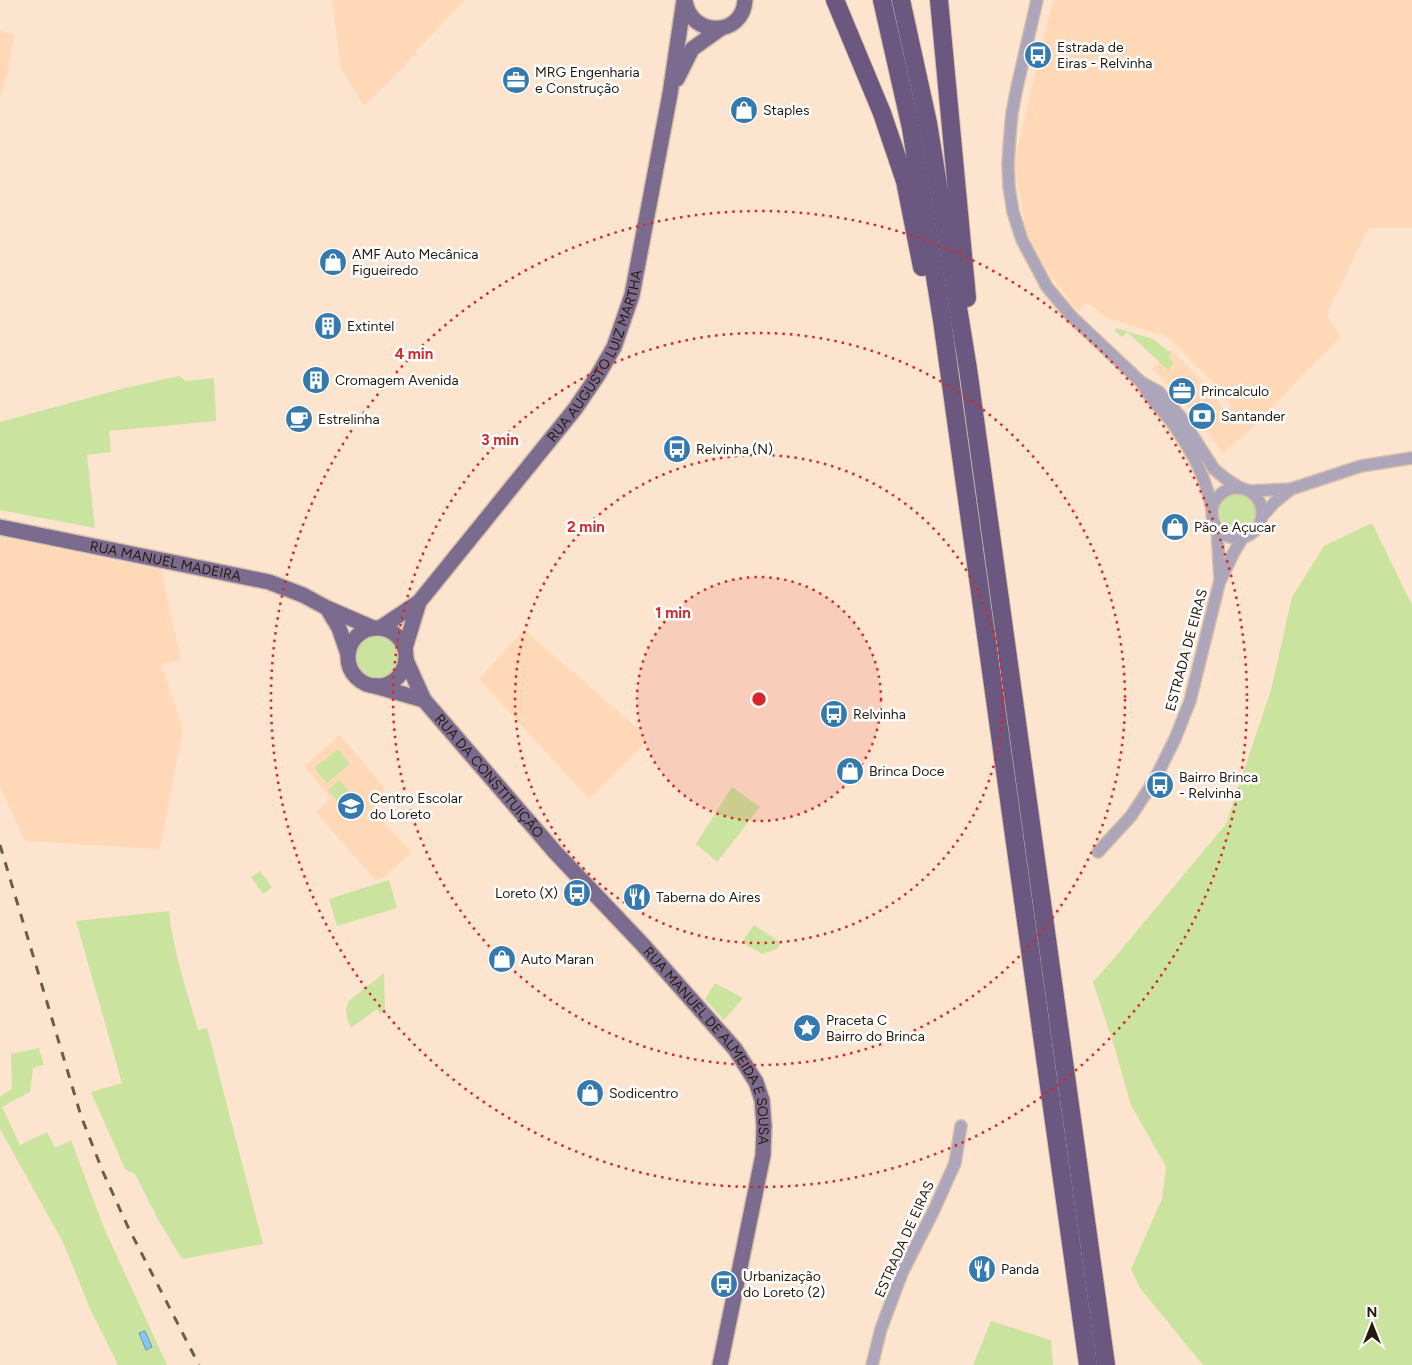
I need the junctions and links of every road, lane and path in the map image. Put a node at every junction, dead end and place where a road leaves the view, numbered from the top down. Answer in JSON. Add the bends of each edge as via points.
{"nodes":[{"id":1,"x":684,"y":0,"type":"edge"},
{"id":2,"x":745,"y":0,"type":"edge"},
{"id":3,"x":836,"y":0,"type":"edge"},
{"id":4,"x":882,"y":0,"type":"edge"},
{"id":5,"x":901,"y":0,"type":"edge"},
{"id":6,"x":939,"y":0,"type":"edge"},
{"id":7,"x":1036,"y":0,"type":"edge"},
{"id":8,"x":720,"y":29,"type":"junction"},
{"id":9,"x":670,"y":94,"type":"junction"},
{"id":10,"x":968,"y":369,"type":"junction"},
{"id":11,"x":949,"y":372,"type":"junction"},
{"id":12,"x":1141,"y":382,"type":"junction"},
{"id":13,"x":1412,"y":458,"type":"edge"},
{"id":14,"x":1291,"y":489,"type":"junction"},
{"id":15,"x":1245,"y":490,"type":"junction"},
{"id":16,"x":1212,"y":509,"type":"junction"},
{"id":17,"x":1262,"y":516,"type":"junction"},
{"id":18,"x":0,"y":527,"type":"edge"},
{"id":19,"x":1217,"y":528,"type":"junction"},
{"id":20,"x":1243,"y":537,"type":"junction"},
{"id":21,"x":1220,"y":580,"type":"junction"},
{"id":22,"x":419,"y":602,"type":"junction"},
{"id":23,"x":327,"y":608,"type":"junction"},
{"id":24,"x":377,"y":628,"type":"junction"},
{"id":25,"x":348,"y":654,"type":"junction"},
{"id":26,"x":406,"y":654,"type":"junction"},
{"id":27,"x":374,"y":686,"type":"junction"},
{"id":28,"x":424,"y":700,"type":"junction"},
{"id":29,"x":555,"y":852,"type":"joint"},
{"id":30,"x":1098,"y":852,"type":"dead end"},
{"id":31,"x":961,"y":1126,"type":"dead end"},
{"id":32,"x":720,"y":1365,"type":"edge"},
{"id":33,"x":872,"y":1365,"type":"edge"},
{"id":34,"x":1088,"y":1365,"type":"edge"},
{"id":35,"x":1106,"y":1365,"type":"edge"}],
"edges":[{"from":1,"to":8,"type":"main road","via":[[691,18],[699,25]]},
{"from":1,"to":9,"type":"main road","name":"RUA AUGUSTO LUIZ MARTHA"},
{"from":2,"to":8,"type":"main road","name":"RUA AUGUSTO LUIZ MARTHA","via":[[736,21]]},
{"from":3,"to":11,"type":"highway","via":[[882,113],[905,181],[928,295]]},
{"from":4,"to":11,"type":"highway","via":[[911,128]]},
{"from":5,"to":10,"type":"highway","via":[[928,123]]},
{"from":6,"to":10,"type":"highway","via":[[968,301]]},
{"from":7,"to":12,"type":"street","via":[[1012,113],[1009,187],[1013,212],[1022,240],[1047,287],[1072,317]]},
{"from":8,"to":9,"type":"main road","name":"RUA AUGUSTO LUIZ MARTHA","via":[[692,49]]},
{"from":9,"to":22,"type":"main road","name":"RUA AUGUSTO LUIZ MARTHA","via":[[632,295],[614,347],[575,409]]},
{"from":10,"to":35,"type":"highway"},
{"from":11,"to":34,"type":"highway"},
{"from":12,"to":15,"type":"street","via":[[1159,392],[1180,416],[1214,469]]},
{"from":12,"to":16,"type":"street","via":[[1194,456],[1208,488]]},
{"from":13,"to":14,"type":"street","via":[[1361,466]]},
{"from":14,"to":15,"type":"street"},
{"from":14,"to":17,"type":"street"},
{"from":15,"to":16,"type":"street","via":[[1233,488],[1225,491]]},
{"from":15,"to":17,"type":"street","via":[[1260,502]]},
{"from":16,"to":19,"type":"street"},
{"from":17,"to":20,"type":"street","via":[[1256,529]]},
{"from":18,"to":23,"type":"main road","name":"RUA MANUEL MADEIRA","via":[[269,582]]},
{"from":19,"to":20,"type":"street","via":[[1229,536]]},
{"from":19,"to":21,"type":"street","name":"ESTRADA DE EIRAS"},
{"from":20,"to":21,"type":"street","name":"ESTRADA DE EIRAS"},
{"from":21,"to":30,"type":"street","name":"ESTRADA DE EIRAS","via":[[1190,701],[1175,739],[1154,781],[1131,816]]},
{"from":22,"to":24,"type":"main road","name":"RUA AUGUSTO LUIZ MARTHA"},
{"from":22,"to":26,"type":"main road","name":"RUA AUGUSTO LUIZ MARTHA"},
{"from":23,"to":24,"type":"main road","name":"RUA MANUEL MADEIRA"},
{"from":23,"to":25,"type":"main road","via":[[339,628]]},
{"from":24,"to":25,"type":"main road","via":[[356,636]]},
{"from":24,"to":26,"type":"main road","via":[[391,631],[400,638]]},
{"from":25,"to":27,"type":"main road","via":[[349,665],[355,675]]},
{"from":26,"to":27,"type":"main road","via":[[403,671],[396,679]]},
{"from":26,"to":28,"type":"main road","name":"RUA DA CONSTITUIÇÃO"},
{"from":27,"to":28,"type":"main road"},
{"from":28,"to":29,"type":"main road","name":"RUA DA CONSTITUIÇÃO"},
{"from":29,"to":32,"type":"main road","name":"RUA MANUEL DE ALMEIDA E SOUSA","via":[[735,1049],[750,1070],[762,1100],[763,1155]]},
{"from":31,"to":33,"type":"street","name":"ESTRADA DE EIRAS","via":[[955,1163],[902,1273],[881,1329]]}]}
